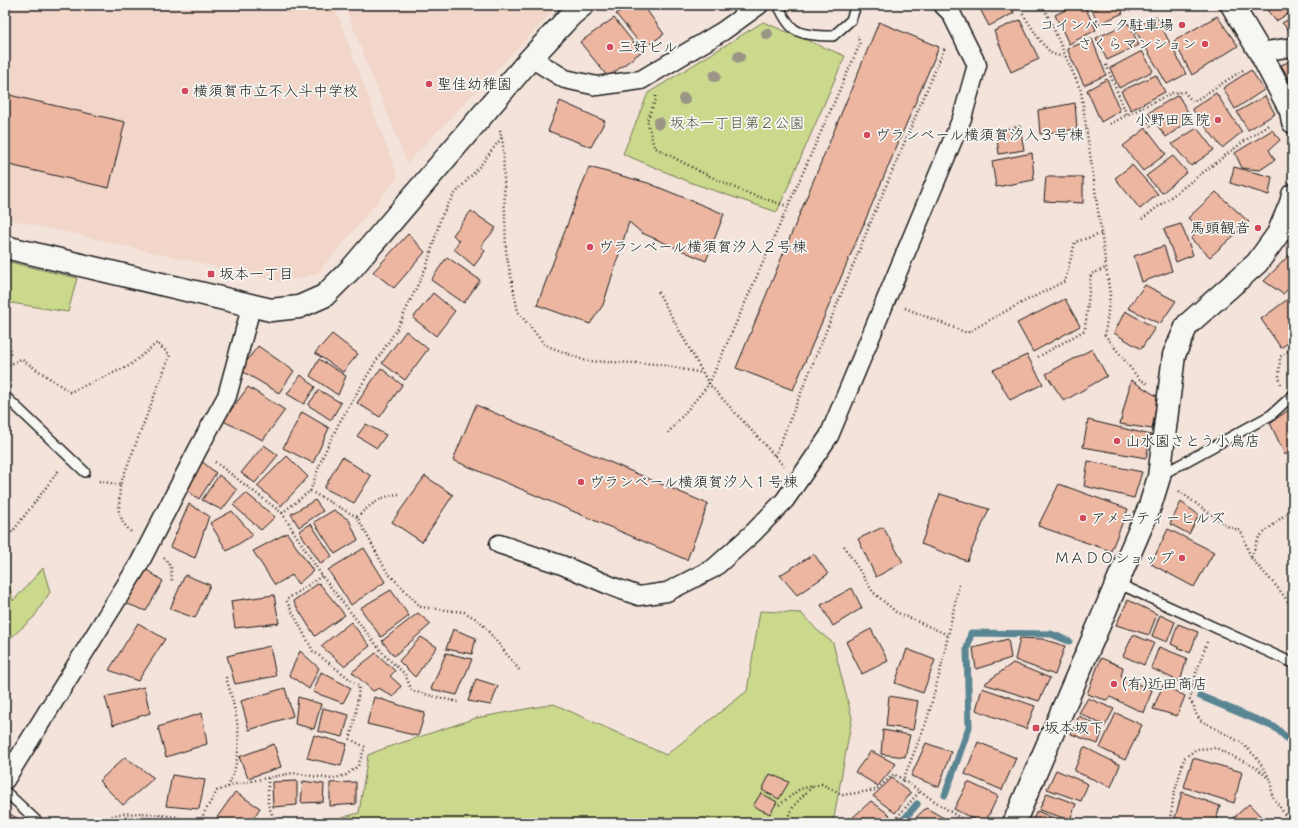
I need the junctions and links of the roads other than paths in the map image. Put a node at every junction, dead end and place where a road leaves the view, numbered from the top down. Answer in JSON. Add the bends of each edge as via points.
{"nodes":[{"id":1,"x":583,"y":5,"type":"edge"},
{"id":2,"x":759,"y":5,"type":"edge"},
{"id":3,"x":778,"y":5,"type":"edge"},
{"id":4,"x":856,"y":5,"type":"edge"},
{"id":5,"x":943,"y":5,"type":"edge"},
{"id":6,"x":1232,"y":5,"type":"edge"},
{"id":7,"x":1293,"y":47,"type":"edge"},
{"id":8,"x":531,"y":58,"type":"junction"},
{"id":9,"x":1254,"y":60,"type":"junction"},
{"id":10,"x":1292,"y":116,"type":"edge"},
{"id":11,"x":1293,"y":195,"type":"edge"},
{"id":12,"x":5,"y":247,"type":"edge"},
{"id":13,"x":252,"y":304,"type":"junction"},
{"id":14,"x":1293,"y":395,"type":"edge"},
{"id":15,"x":5,"y":396,"type":"edge"},
{"id":16,"x":85,"y":472,"type":"road end"},
{"id":17,"x":1159,"y":477,"type":"junction"},
{"id":18,"x":499,"y":544,"type":"dead end"},
{"id":19,"x":1117,"y":584,"type":"junction"},
{"id":20,"x":1293,"y":664,"type":"edge"},
{"id":21,"x":5,"y":780,"type":"edge"},
{"id":22,"x":5,"y":791,"type":"edge"},
{"id":23,"x":39,"y":823,"type":"edge"},
{"id":24,"x":1014,"y":823,"type":"edge"}],
"edges":[{"from":1,"to":8,"type":"street"},
{"from":2,"to":8,"type":"street","via":[[723,31],[641,80],[597,86],[565,79]]},
{"from":3,"to":4,"type":"lane","via":[[795,30],[817,36],[833,36],[851,20]]},
{"from":5,"to":18,"type":"street","via":[[951,13],[977,65],[962,118],[829,436],[785,500],[714,568],[666,592],[639,596],[562,564]]},
{"from":6,"to":9,"type":"street"},
{"from":7,"to":9,"type":"street"},
{"from":8,"to":13,"type":"street","via":[[352,268],[324,296],[299,308],[271,310]]},
{"from":9,"to":10,"type":"street"},
{"from":11,"to":17,"type":"street","via":[[1278,234],[1257,263],[1187,325],[1174,355]]},
{"from":12,"to":13,"type":"street"},
{"from":13,"to":21,"type":"street","via":[[227,396],[139,564]]},
{"from":14,"to":17,"type":"lane","via":[[1271,415]]},
{"from":15,"to":16,"type":"lane"},
{"from":17,"to":19,"type":"street","via":[[1150,506]]},
{"from":19,"to":20,"type":"lane"},
{"from":19,"to":24,"type":"street"},
{"from":22,"to":23,"type":"lane"}]}
